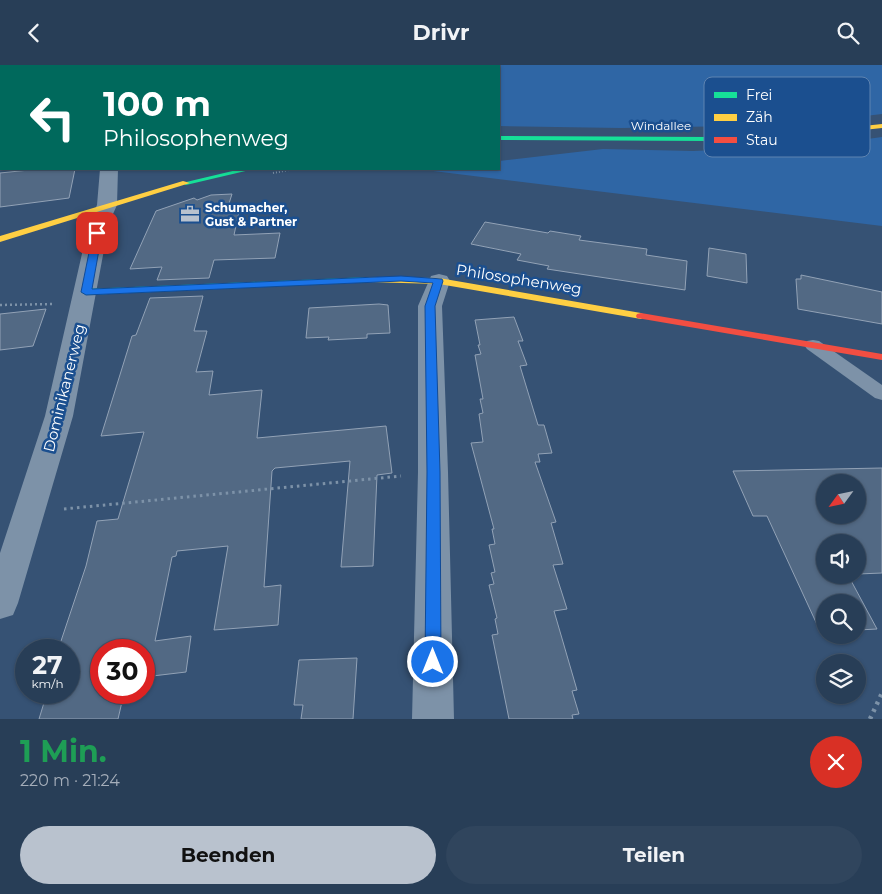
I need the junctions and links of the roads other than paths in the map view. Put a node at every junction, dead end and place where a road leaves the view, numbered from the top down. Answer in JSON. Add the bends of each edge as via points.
{"nodes":[{"id":1,"x":500,"y":139,"type":"edge"},
{"id":2,"x":704,"y":139,"type":"edge"},
{"id":3,"x":109,"y":170,"type":"edge"},
{"id":4,"x":245,"y":170,"type":"edge"},
{"id":5,"x":107,"y":205,"type":"junction"},
{"id":6,"x":0,"y":239,"type":"edge"},
{"id":7,"x":439,"y":281,"type":"junction"},
{"id":8,"x":85,"y":297,"type":"junction"},
{"id":9,"x":813,"y":345,"type":"junction"},
{"id":10,"x":882,"y":357,"type":"edge"},
{"id":11,"x":882,"y":394,"type":"edge"},
{"id":12,"x":0,"y":603,"type":"edge"},
{"id":13,"x":433,"y":719,"type":"edge"}],
"edges":[{"from":1,"to":2,"type":"main road","name":"Windallee"},
{"from":3,"to":5,"type":"street","name":"Dominikanerweg"},
{"from":4,"to":5,"type":"main road"},
{"from":5,"to":6,"type":"main road"},
{"from":5,"to":8,"type":"street","name":"Dominikanerweg","via":[[99,223]]},
{"from":7,"to":8,"type":"main road","name":"Philosophenweg","via":[[401,279]]},
{"from":7,"to":9,"type":"main road","name":"Philosophenweg"},
{"from":7,"to":13,"type":"street","via":[[430,306]]},
{"from":8,"to":12,"type":"street","name":"Dominikanerweg","via":[[59,416]]},
{"from":9,"to":10,"type":"main road","name":"Philosophenweg"},
{"from":9,"to":11,"type":"lane"}]}
